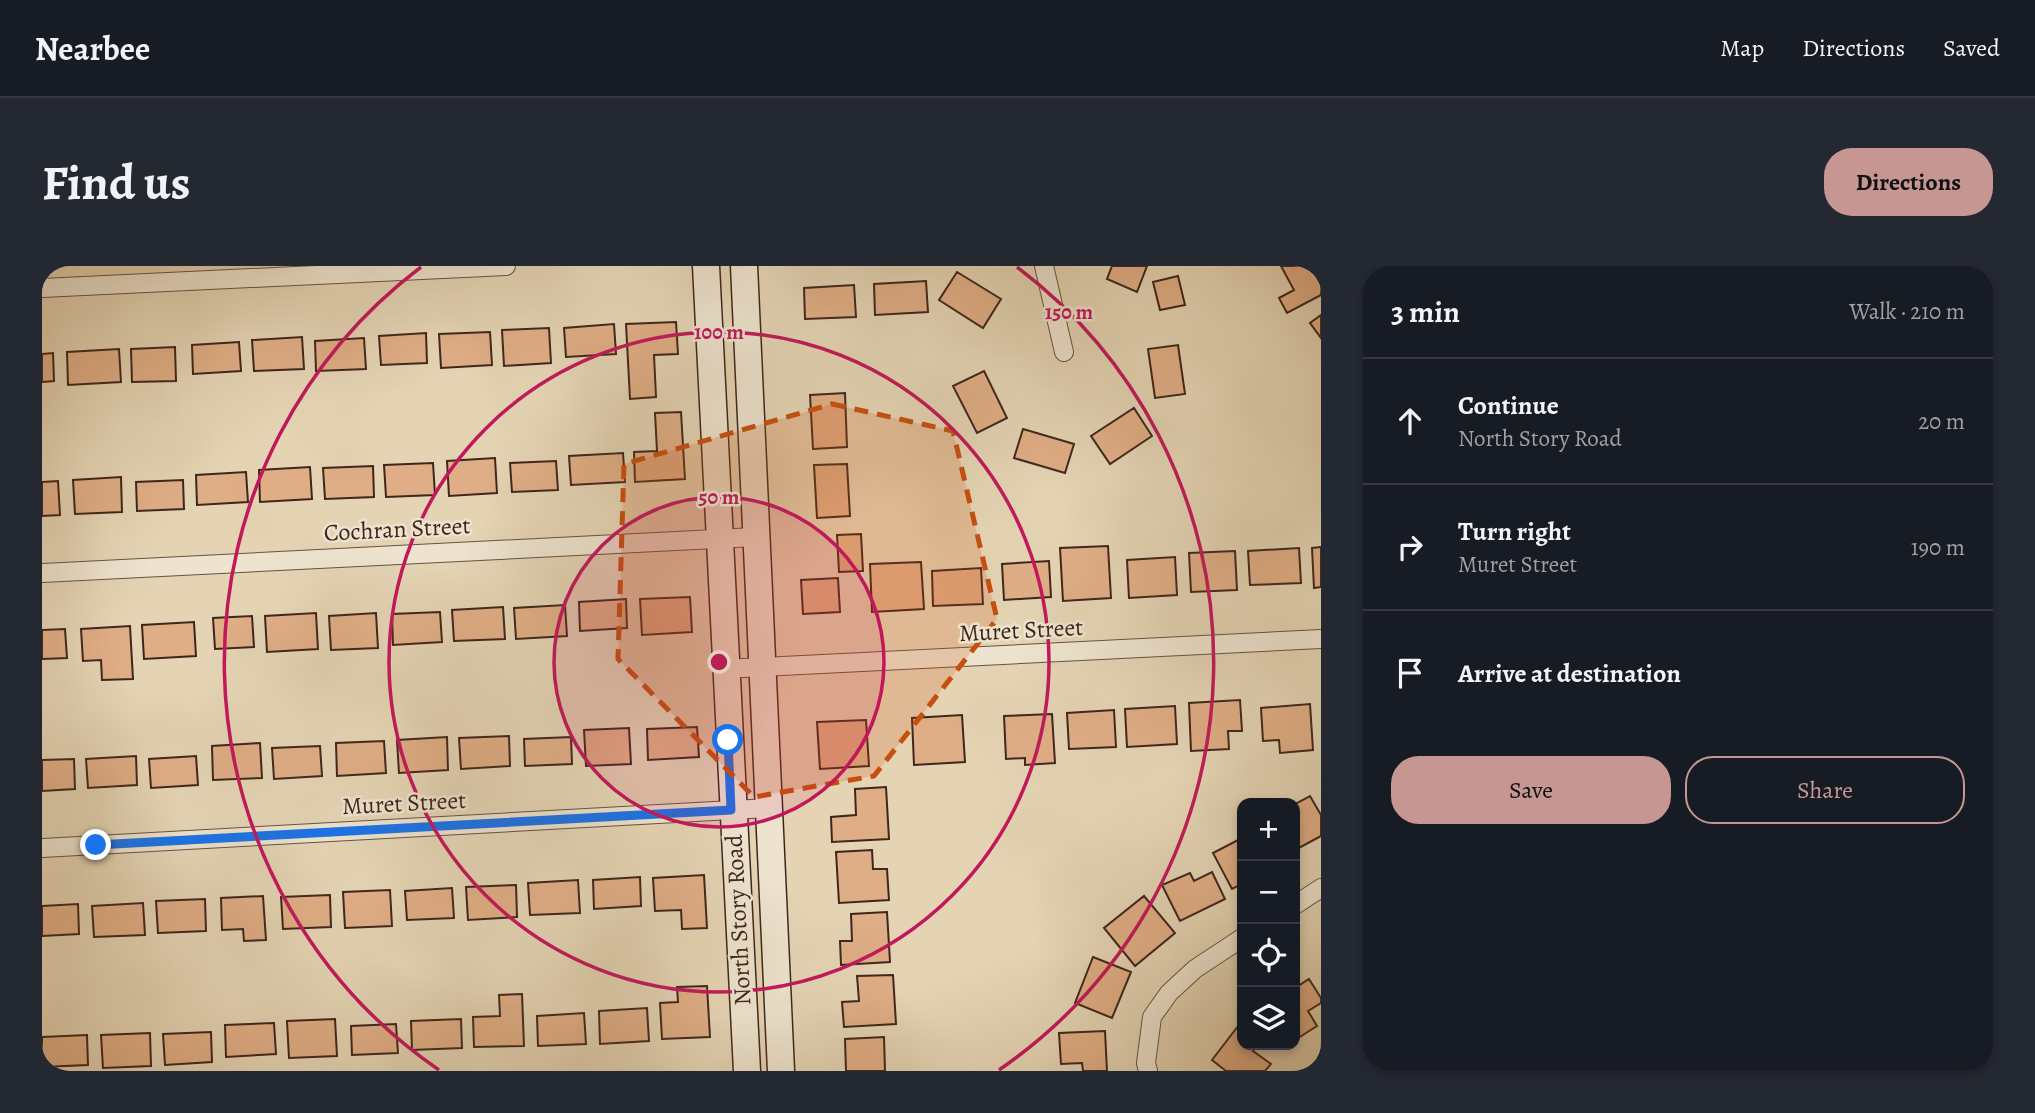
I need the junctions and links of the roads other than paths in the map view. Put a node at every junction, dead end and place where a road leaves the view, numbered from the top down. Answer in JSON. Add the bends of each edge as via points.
{"nodes":[{"id":1,"x":506,"y":266,"type":"edge"},
{"id":2,"x":706,"y":266,"type":"edge"},
{"id":3,"x":744,"y":266,"type":"edge"},
{"id":4,"x":1044,"y":266,"type":"edge"},
{"id":5,"x":42,"y":288,"type":"edge"},
{"id":6,"x":1064,"y":352,"type":"dead end"},
{"id":7,"x":718,"y":536,"type":"junction"},
{"id":8,"x":755,"y":537,"type":"junction"},
{"id":9,"x":42,"y":573,"type":"edge"},
{"id":10,"x":1321,"y":639,"type":"edge"},
{"id":11,"x":761,"y":667,"type":"junction"},
{"id":12,"x":724,"y":669,"type":"junction"},
{"id":13,"x":768,"y":808,"type":"junction"},
{"id":14,"x":731,"y":810,"type":"junction"},
{"id":15,"x":42,"y":848,"type":"edge"},
{"id":16,"x":1321,"y":888,"type":"edge"},
{"id":17,"x":1300,"y":902,"type":"edge"},
{"id":18,"x":1237,"y":941,"type":"edge"},
{"id":19,"x":747,"y":1071,"type":"edge"},
{"id":20,"x":781,"y":1071,"type":"edge"},
{"id":21,"x":1148,"y":1071,"type":"edge"}],
"edges":[{"from":1,"to":5,"type":"street"},
{"from":2,"to":7,"type":"main road","name":"North Story Road"},
{"from":3,"to":8,"type":"main road","name":"North Story Road"},
{"from":4,"to":6,"type":"street"},
{"from":7,"to":8,"type":"street","name":"Cochran Street"},
{"from":7,"to":9,"type":"street","name":"Cochran Street"},
{"from":7,"to":12,"type":"main road","name":"North Story Road"},
{"from":8,"to":11,"type":"main road","name":"North Story Road"},
{"from":10,"to":11,"type":"street","name":"Muret Street"},
{"from":11,"to":12,"type":"street","name":"Muret Street"},
{"from":11,"to":13,"type":"main road","name":"North Story Road"},
{"from":12,"to":14,"type":"main road","name":"North Story Road"},
{"from":13,"to":14,"type":"street","name":"Muret Street"},
{"from":13,"to":20,"type":"main road","name":"North Story Road"},
{"from":14,"to":15,"type":"street","name":"Muret Street"},
{"from":14,"to":19,"type":"main road","name":"North Story Road"},
{"from":16,"to":17,"type":"street"},
{"from":18,"to":21,"type":"street","via":[[1195,969],[1152,1017]]}]}
